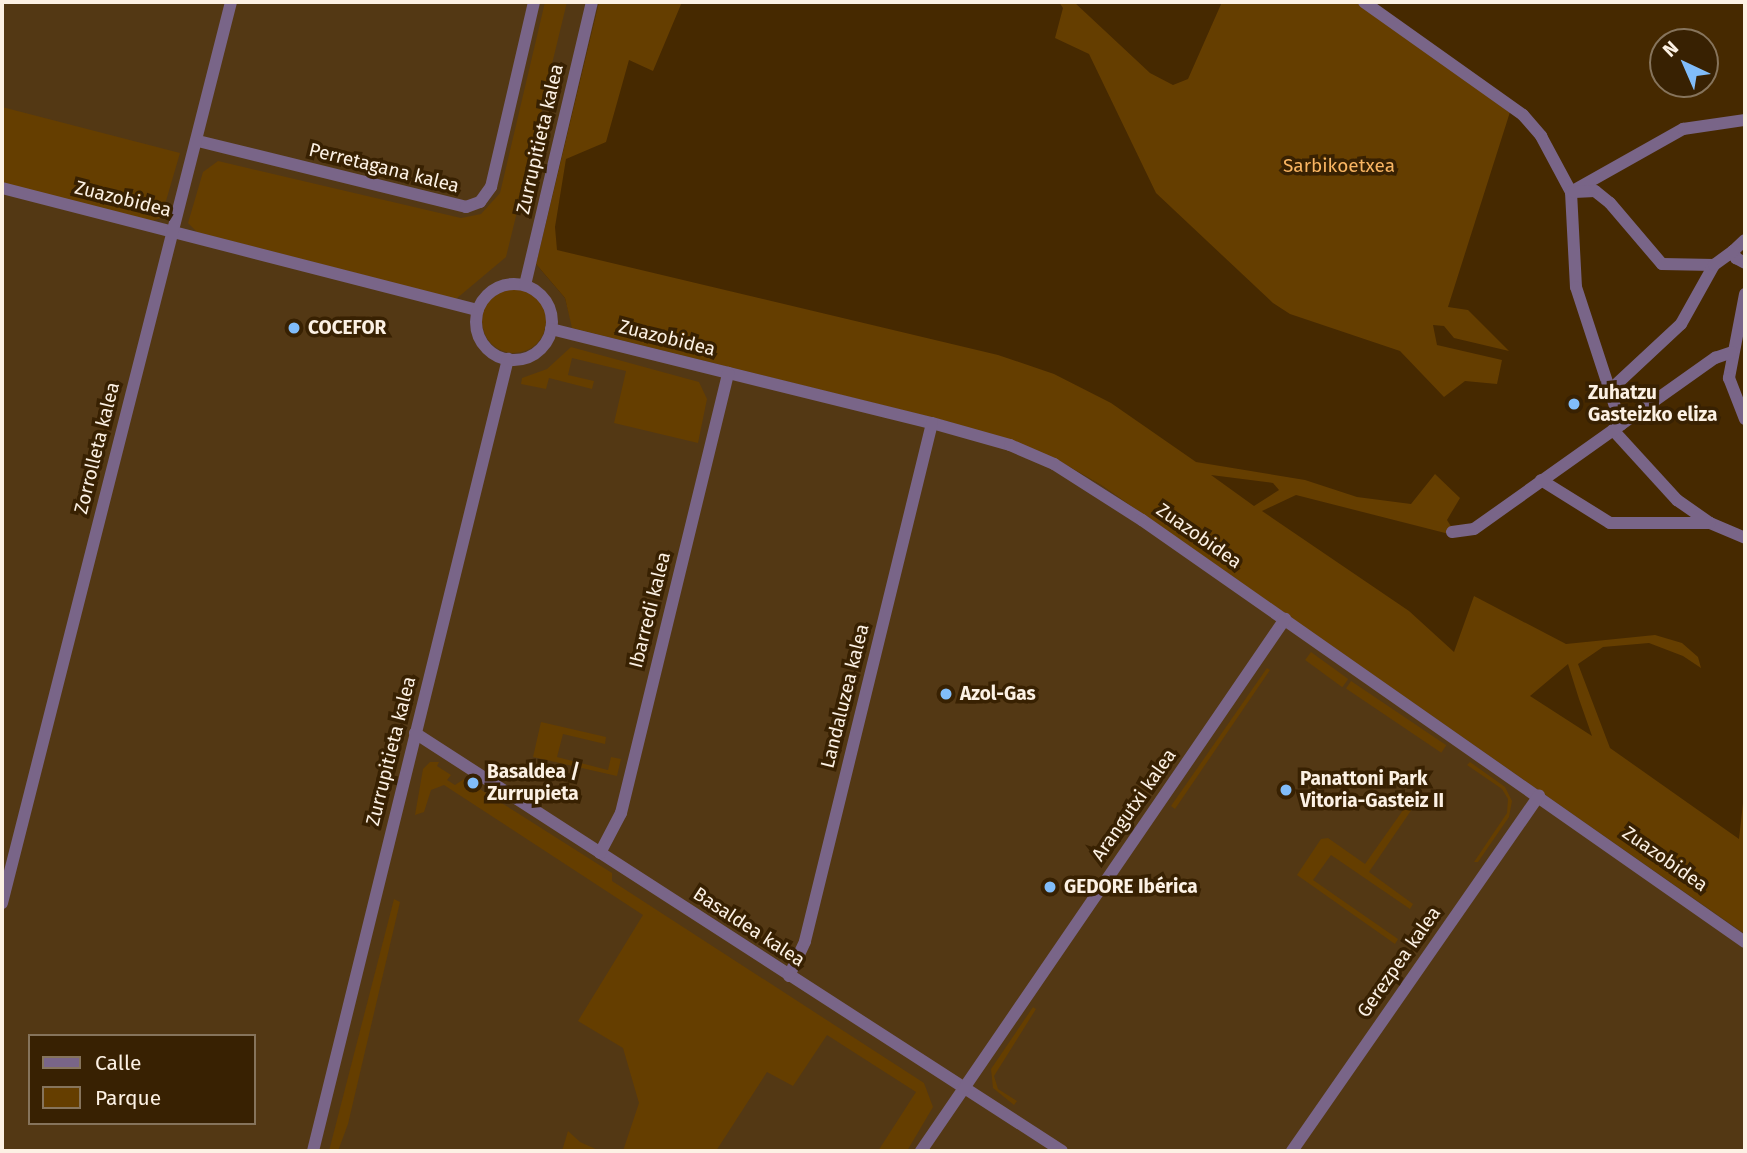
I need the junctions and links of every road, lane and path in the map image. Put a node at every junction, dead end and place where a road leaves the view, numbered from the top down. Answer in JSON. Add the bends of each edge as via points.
{"nodes":[{"id":1,"x":231,"y":2,"type":"edge"},
{"id":2,"x":534,"y":2,"type":"edge"},
{"id":3,"x":592,"y":2,"type":"edge"},
{"id":4,"x":1363,"y":2,"type":"edge"},
{"id":5,"x":1745,"y":120,"type":"edge"},
{"id":6,"x":198,"y":141,"type":"junction"},
{"id":7,"x":2,"y":188,"type":"edge"},
{"id":8,"x":1570,"y":192,"type":"junction"},
{"id":9,"x":172,"y":232,"type":"junction"},
{"id":10,"x":1745,"y":240,"type":"edge"},
{"id":11,"x":1733,"y":251,"type":"junction"},
{"id":12,"x":1745,"y":262,"type":"edge"},
{"id":13,"x":1714,"y":265,"type":"junction"},
{"id":14,"x":525,"y":285,"type":"junction"},
{"id":15,"x":1745,"y":294,"type":"edge"},
{"id":16,"x":478,"y":310,"type":"junction"},
{"id":17,"x":551,"y":329,"type":"junction"},
{"id":18,"x":1732,"y":352,"type":"junction"},
{"id":19,"x":508,"y":359,"type":"junction"},
{"id":20,"x":728,"y":373,"type":"junction"},
{"id":21,"x":1608,"y":392,"type":"junction"},
{"id":22,"x":1745,"y":419,"type":"edge"},
{"id":23,"x":932,"y":423,"type":"junction"},
{"id":24,"x":1617,"y":428,"type":"junction"},
{"id":25,"x":1541,"y":480,"type":"junction"},
{"id":26,"x":1710,"y":523,"type":"junction"},
{"id":27,"x":1452,"y":532,"type":"dead end"},
{"id":28,"x":1745,"y":538,"type":"edge"},
{"id":29,"x":1285,"y":620,"type":"junction"},
{"id":30,"x":415,"y":733,"type":"junction"},
{"id":31,"x":1539,"y":794,"type":"junction"},
{"id":32,"x":600,"y":853,"type":"junction"},
{"id":33,"x":2,"y":903,"type":"edge"},
{"id":34,"x":1745,"y":942,"type":"edge"},
{"id":35,"x":789,"y":976,"type":"junction"},
{"id":36,"x":962,"y":1087,"type":"junction"},
{"id":37,"x":313,"y":1151,"type":"edge"},
{"id":38,"x":921,"y":1151,"type":"edge"},
{"id":39,"x":1062,"y":1151,"type":"edge"},
{"id":40,"x":1292,"y":1151,"type":"edge"}],
"edges":[{"from":1,"to":6,"type":"street","name":"Zorrolleta kalea"},
{"from":2,"to":6,"type":"street","name":"Perretagana kalea","via":[[491,187],[480,202],[466,207]]},
{"from":3,"to":14,"type":"street","name":"Zurrupitieta kalea"},
{"from":4,"to":8,"type":"street","via":[[1523,115],[1541,136]]},
{"from":5,"to":8,"type":"street","via":[[1727,127],[1683,130]]},
{"from":6,"to":9,"type":"street","name":"Zorrolleta kalea"},
{"from":7,"to":9,"type":"street","name":"Zuazobidea"},
{"from":8,"to":13,"type":"street","via":[[1595,191],[1610,202],[1662,264]]},
{"from":8,"to":21,"type":"street","via":[[1576,287]]},
{"from":9,"to":16,"type":"street","name":"Zuazobidea"},
{"from":9,"to":33,"type":"street","name":"Zorrolleta kalea"},
{"from":10,"to":11,"type":"street"},
{"from":11,"to":12,"type":"street"},
{"from":11,"to":13,"type":"street"},
{"from":13,"to":21,"type":"street","via":[[1681,324]]},
{"from":14,"to":16,"type":"street","via":[[491,291]]},
{"from":14,"to":17,"type":"street","via":[[547,302]]},
{"from":15,"to":18,"type":"street"},
{"from":16,"to":19,"type":"street","via":[[477,329],[484,345]]},
{"from":17,"to":19,"type":"street","via":[[536,353]]},
{"from":17,"to":20,"type":"street","name":"Zuazobidea"},
{"from":18,"to":22,"type":"street","via":[[1730,379]]},
{"from":18,"to":24,"type":"street","via":[[1714,358]]},
{"from":19,"to":30,"type":"street","name":"Zurrupitieta kalea"},
{"from":20,"to":23,"type":"street","name":"Zuazobidea"},
{"from":20,"to":32,"type":"street","name":"Ibarredi kalea","via":[[621,813]]},
{"from":21,"to":24,"type":"street"},
{"from":23,"to":29,"type":"street","name":"Zuazobidea","via":[[1010,445],[1054,464]]},
{"from":23,"to":35,"type":"street","name":"Landaluzea kalea","via":[[805,941]]},
{"from":24,"to":25,"type":"street"},
{"from":24,"to":26,"type":"street","via":[[1677,500]]},
{"from":25,"to":26,"type":"street","via":[[1610,523]]},
{"from":25,"to":27,"type":"street","via":[[1474,528]]},
{"from":26,"to":28,"type":"street"},
{"from":29,"to":31,"type":"street","name":"Zuazobidea"},
{"from":29,"to":36,"type":"street","name":"Arangutxi kalea"},
{"from":30,"to":32,"type":"street","name":"Basaldea kalea"},
{"from":30,"to":37,"type":"street","name":"Zurrupitieta kalea"},
{"from":31,"to":34,"type":"street","name":"Zuazobidea"},
{"from":31,"to":40,"type":"street","name":"Gerezpea kalea"},
{"from":32,"to":35,"type":"street","name":"Basaldea kalea"},
{"from":35,"to":36,"type":"street","name":"Basaldea kalea"},
{"from":36,"to":38,"type":"street","name":"Arangutxi kalea"},
{"from":36,"to":39,"type":"street","name":"Basaldea kalea"}]}
